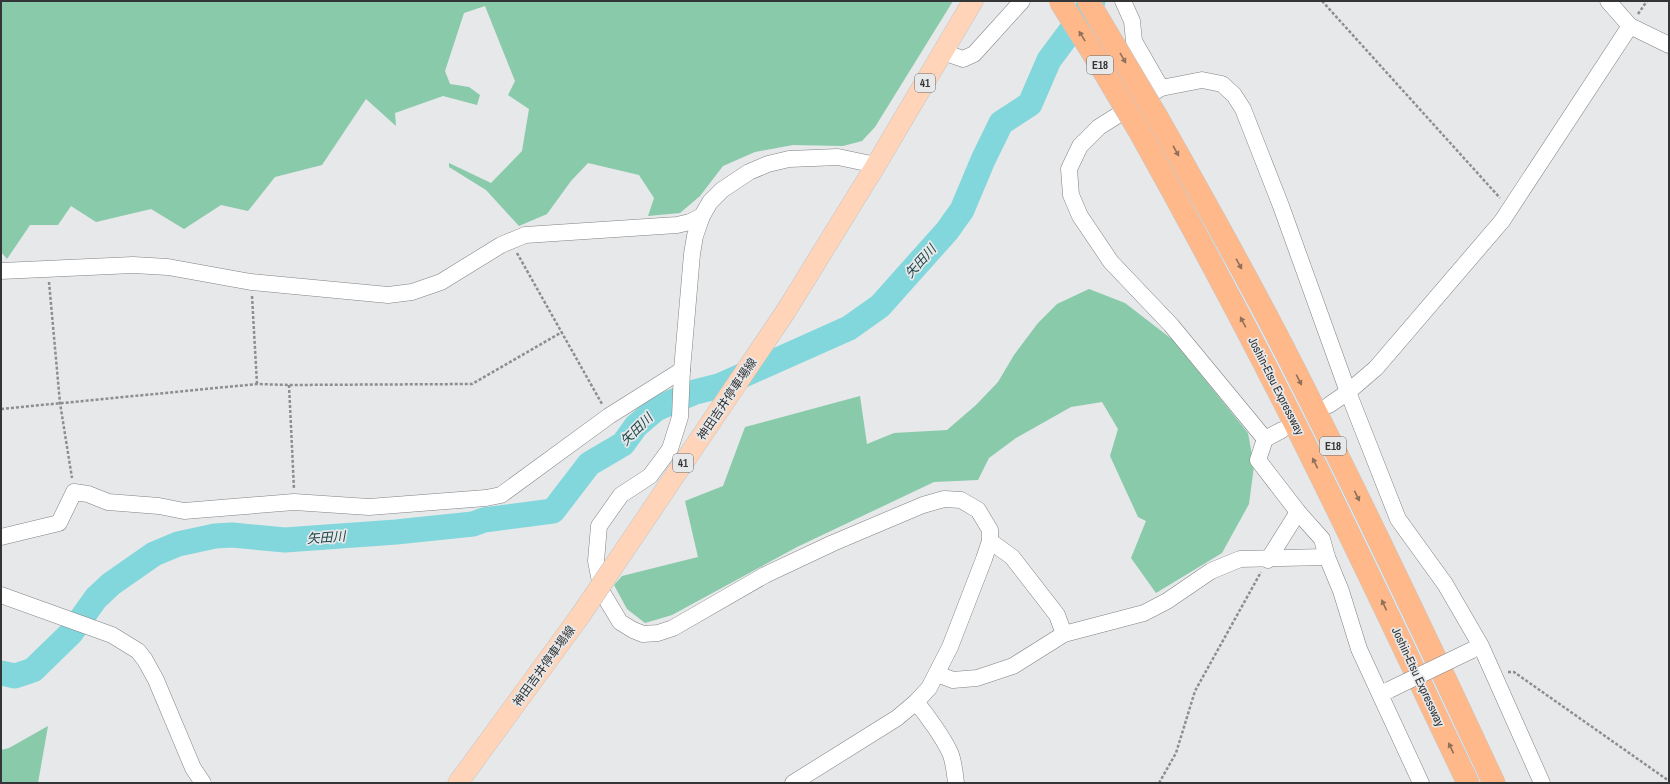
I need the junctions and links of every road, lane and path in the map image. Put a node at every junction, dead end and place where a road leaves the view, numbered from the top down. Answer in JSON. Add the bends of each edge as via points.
{"nodes":[{"id":1,"x":973,"y":1,"type":"edge"},
{"id":2,"x":1022,"y":1,"type":"edge"},
{"id":3,"x":1060,"y":1,"type":"edge"},
{"id":4,"x":1088,"y":1,"type":"edge"},
{"id":5,"x":1123,"y":1,"type":"edge"},
{"id":6,"x":1322,"y":1,"type":"edge"},
{"id":7,"x":1608,"y":1,"type":"edge"},
{"id":8,"x":1630,"y":26,"type":"junction"},
{"id":9,"x":1669,"y":45,"type":"edge"},
{"id":10,"x":943,"y":52,"type":"junction"},
{"id":11,"x":1161,"y":88,"type":"junction"},
{"id":12,"x":876,"y":165,"type":"junction"},
{"id":13,"x":1510,"y":210,"type":"junction"},
{"id":14,"x":702,"y":216,"type":"junction"},
{"id":15,"x":510,"y":240,"type":"junction"},
{"id":16,"x":48,"y":270,"type":"junction"},
{"id":17,"x":1,"y":271,"type":"edge"},
{"id":18,"x":251,"y":282,"type":"junction"},
{"id":19,"x":562,"y":332,"type":"junction"},
{"id":20,"x":683,"y":378,"type":"junction"},
{"id":21,"x":257,"y":384,"type":"junction"},
{"id":22,"x":289,"y":385,"type":"junction"},
{"id":23,"x":1348,"y":392,"type":"junction"},
{"id":24,"x":60,"y":403,"type":"junction"},
{"id":25,"x":1329,"y":405,"type":"dead end"},
{"id":26,"x":1,"y":409,"type":"edge"},
{"id":27,"x":609,"y":416,"type":"junction"},
{"id":28,"x":1282,"y":430,"type":"dead end"},
{"id":29,"x":1265,"y":438,"type":"junction"},
{"id":30,"x":74,"y":492,"type":"junction"},
{"id":31,"x":294,"y":502,"type":"junction"},
{"id":32,"x":1298,"y":512,"type":"junction"},
{"id":33,"x":1,"y":537,"type":"edge"},
{"id":34,"x":990,"y":541,"type":"junction"},
{"id":35,"x":1327,"y":557,"type":"junction"},
{"id":36,"x":1268,"y":560,"type":"junction"},
{"id":37,"x":1,"y":595,"type":"edge"},
{"id":38,"x":1064,"y":634,"type":"junction"},
{"id":39,"x":1477,"y":648,"type":"junction"},
{"id":40,"x":1492,"y":670,"type":"junction"},
{"id":41,"x":937,"y":674,"type":"junction"},
{"id":42,"x":1385,"y":693,"type":"junction"},
{"id":43,"x":916,"y":702,"type":"junction"},
{"id":44,"x":1669,"y":781,"type":"edge"},
{"id":45,"x":203,"y":783,"type":"edge"},
{"id":46,"x":458,"y":783,"type":"edge"},
{"id":47,"x":793,"y":783,"type":"edge"},
{"id":48,"x":956,"y":783,"type":"edge"},
{"id":49,"x":1159,"y":783,"type":"edge"},
{"id":50,"x":1422,"y":783,"type":"edge"},
{"id":51,"x":1468,"y":783,"type":"edge"},
{"id":52,"x":1494,"y":783,"type":"edge"},
{"id":53,"x":1542,"y":783,"type":"edge"}],
"edges":[{"from":1,"to":10,"type":"main road","name":"神田吉井停車場線","number":"41"},
{"from":2,"to":10,"type":"street","via":[[974,54],[963,59]]},
{"from":51,"to":3,"type":"highway","name":"Joshin-Etsu Expressway","number":"E18","one_way":true,"bridge":true,"via":[[1375,586],[1220,279],[1138,130]]},
{"from":4,"to":52,"type":"highway","name":"Joshin-Etsu Expressway","number":"E18","one_way":true,"bridge":true,"via":[[1157,117],[1287,355]]},
{"from":5,"to":11,"type":"street","via":[[1132,21],[1134,41]]},
{"from":6,"to":13,"type":"path"},
{"from":7,"to":8,"type":"street"},
{"from":8,"to":9,"type":"street"},
{"from":8,"to":13,"type":"street"},
{"from":10,"to":12,"type":"main road","name":"神田吉井停車場線","number":"41"},
{"from":11,"to":23,"type":"street","via":[[1202,80],[1222,84],[1234,95],[1243,109]]},
{"from":11,"to":29,"type":"street","via":[[1099,128],[1080,146],[1069,170],[1071,195],[1080,216],[1111,262],[1171,325]]},
{"from":12,"to":14,"type":"street","via":[[838,157],[789,159],[768,164],[722,190],[710,202]]},
{"from":12,"to":46,"type":"main road","name":"神田吉井停車場線","number":"41","bridge":true,"via":[[786,311],[580,616]]},
{"from":13,"to":23,"type":"street","via":[[1376,368]]},
{"from":14,"to":15,"type":"street","via":[[677,225],[525,235]]},
{"from":14,"to":20,"type":"street","via":[[692,254]]},
{"from":15,"to":18,"type":"street","via":[[441,282],[412,292],[388,295]]},
{"from":15,"to":19,"type":"path"},
{"from":16,"to":17,"type":"street"},
{"from":16,"to":18,"type":"street","via":[[133,265],[168,267]]},
{"from":16,"to":24,"type":"path"},
{"from":18,"to":21,"type":"path"},
{"from":19,"to":22,"type":"path","via":[[472,384]]},
{"from":19,"to":27,"type":"path"},
{"from":20,"to":27,"type":"street"},
{"from":20,"to":34,"type":"street","via":[[680,417],[670,449],[650,476],[621,495],[599,526],[596,561],[602,592],[620,622],[633,630],[642,634],[658,633],[673,628],[765,575],[833,543],[923,505],[944,499],[961,500],[978,510],[990,530]]},
{"from":21,"to":22,"type":"path"},
{"from":21,"to":24,"type":"path"},
{"from":22,"to":31,"type":"path"},
{"from":23,"to":25,"type":"street"},
{"from":23,"to":39,"type":"street","via":[[1398,519],[1445,584]]},
{"from":24,"to":26,"type":"path"},
{"from":24,"to":30,"type":"path"},
{"from":27,"to":31,"type":"street","via":[[501,495],[369,507]]},
{"from":28,"to":29,"type":"street"},
{"from":29,"to":32,"type":"street","via":[[1258,460]]},
{"from":30,"to":31,"type":"street","via":[[88,494],[108,502],[159,506],[184,511]]},
{"from":30,"to":33,"type":"street","via":[[59,523]]},
{"from":32,"to":35,"type":"street","via":[[1322,539]]},
{"from":32,"to":36,"type":"street"},
{"from":34,"to":38,"type":"street","via":[[1012,557],[1057,615]]},
{"from":34,"to":41,"type":"street"},
{"from":35,"to":36,"type":"street"},
{"from":35,"to":42,"type":"street","via":[[1359,648]]},
{"from":36,"to":38,"type":"street","via":[[1240,559],[1211,571],[1144,613]]},
{"from":36,"to":49,"type":"path","via":[[1195,691],[1176,753]]},
{"from":37,"to":45,"type":"street","via":[[112,635],[138,651],[156,680],[193,768]]},
{"from":38,"to":41,"type":"street","via":[[1013,666],[977,678],[953,680]]},
{"from":39,"to":40,"type":"street"},
{"from":39,"to":42,"type":"street","bridge":true},
{"from":40,"to":44,"type":"path","via":[[1514,672]]},
{"from":40,"to":53,"type":"street"},
{"from":41,"to":43,"type":"street"},
{"from":42,"to":50,"type":"street"},
{"from":43,"to":47,"type":"street","via":[[896,718]]},
{"from":43,"to":48,"type":"street","via":[[951,754]]}]}
